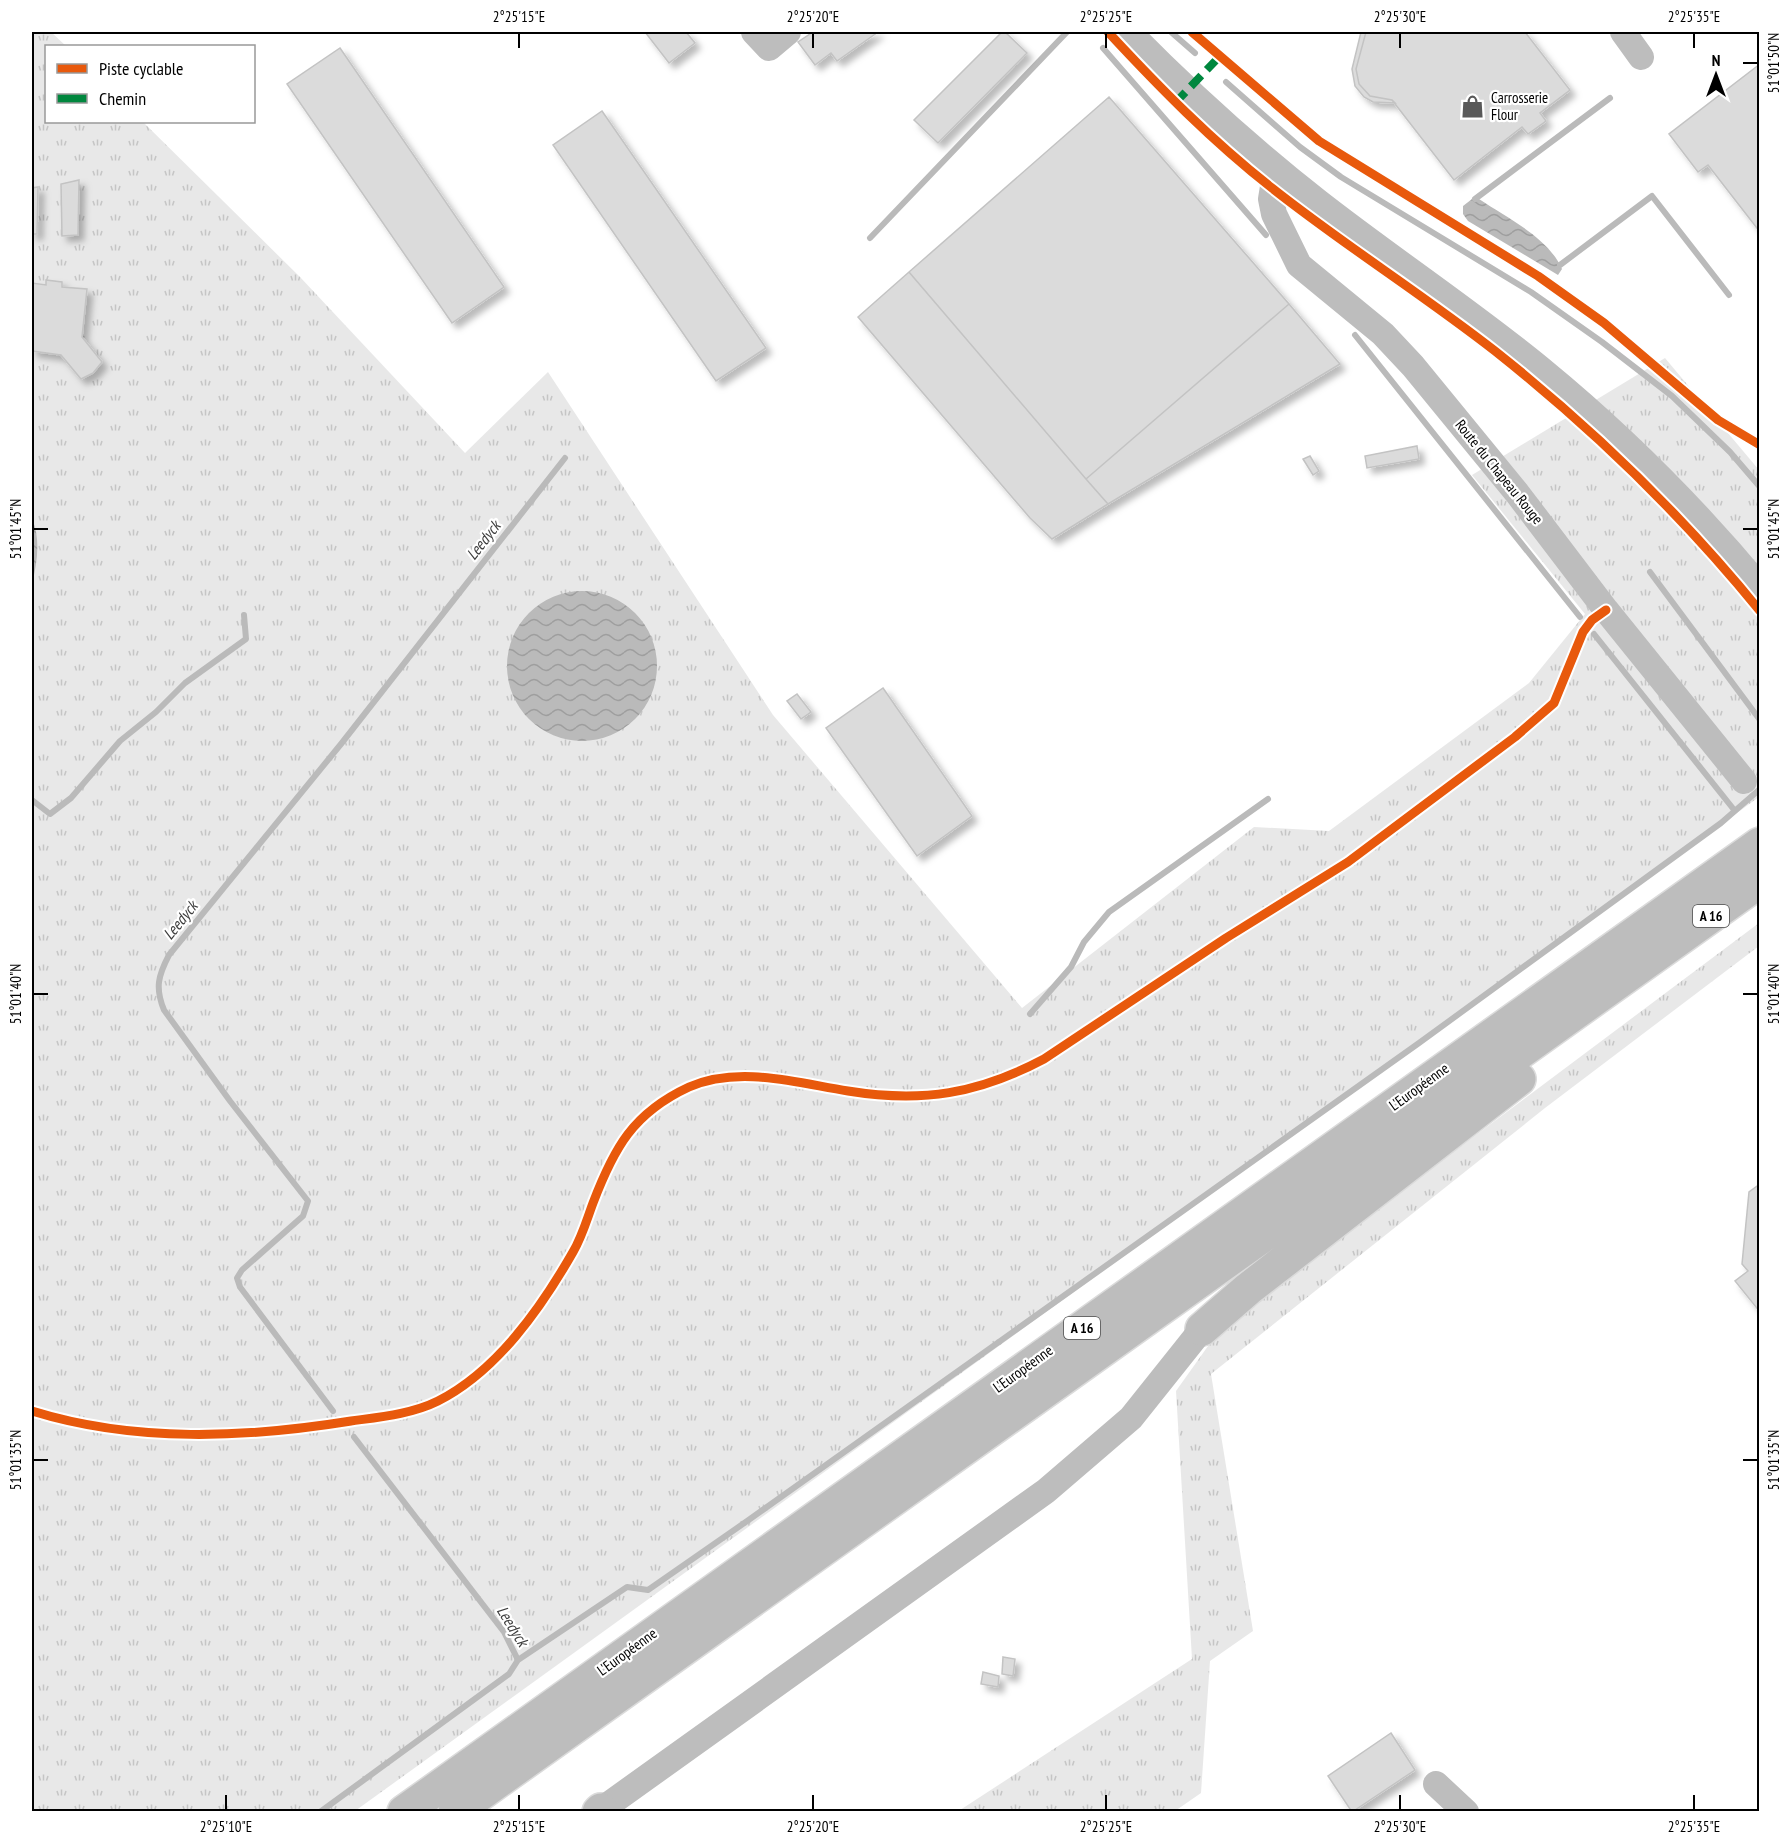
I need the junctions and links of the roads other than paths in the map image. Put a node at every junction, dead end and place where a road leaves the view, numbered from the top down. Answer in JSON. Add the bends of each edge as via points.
{"nodes":[{"id":1,"x":754,"y":32,"type":"edge"},
{"id":2,"x":788,"y":32,"type":"edge"},
{"id":3,"x":1129,"y":32,"type":"edge"},
{"id":4,"x":1623,"y":32,"type":"edge"},
{"id":5,"x":1641,"y":57,"type":"dead end"},
{"id":6,"x":1276,"y":168,"type":"junction"},
{"id":7,"x":1760,"y":587,"type":"edge"},
{"id":8,"x":1744,"y":781,"type":"dead end"},
{"id":9,"x":1760,"y":844,"type":"edge"},
{"id":10,"x":1760,"y":881,"type":"edge"},
{"id":11,"x":1760,"y":897,"type":"edge"},
{"id":12,"x":1202,"y":1329,"type":"joint"},
{"id":13,"x":1436,"y":1784,"type":"dead end"},
{"id":14,"x":600,"y":1811,"type":"edge"},
{"id":15,"x":404,"y":1812,"type":"edge"},
{"id":16,"x":455,"y":1812,"type":"edge"},
{"id":17,"x":1466,"y":1812,"type":"edge"}],
"edges":[{"from":1,"to":2,"type":"street","via":[[769,48]]},
{"from":3,"to":6,"type":"street"},
{"from":4,"to":5,"type":"street"},
{"from":6,"to":7,"type":"street","via":[[1553,379],[1654,473]]},
{"from":6,"to":8,"type":"street","name":"Route du Chapeau Rouge","via":[[1272,206],[1276,223],[1295,259],[1310,276],[1383,334],[1413,366]]},
{"from":9,"to":15,"type":"highway","name":"L'Européenne","number":"A 16"},
{"from":10,"to":16,"type":"highway","name":"L'Européenne","number":"A 16"},
{"from":11,"to":12,"type":"highway","via":[[1462,1123]]},
{"from":12,"to":14,"type":"street","via":[[1131,1418],[1036,1500]]},
{"from":13,"to":17,"type":"street"}]}
